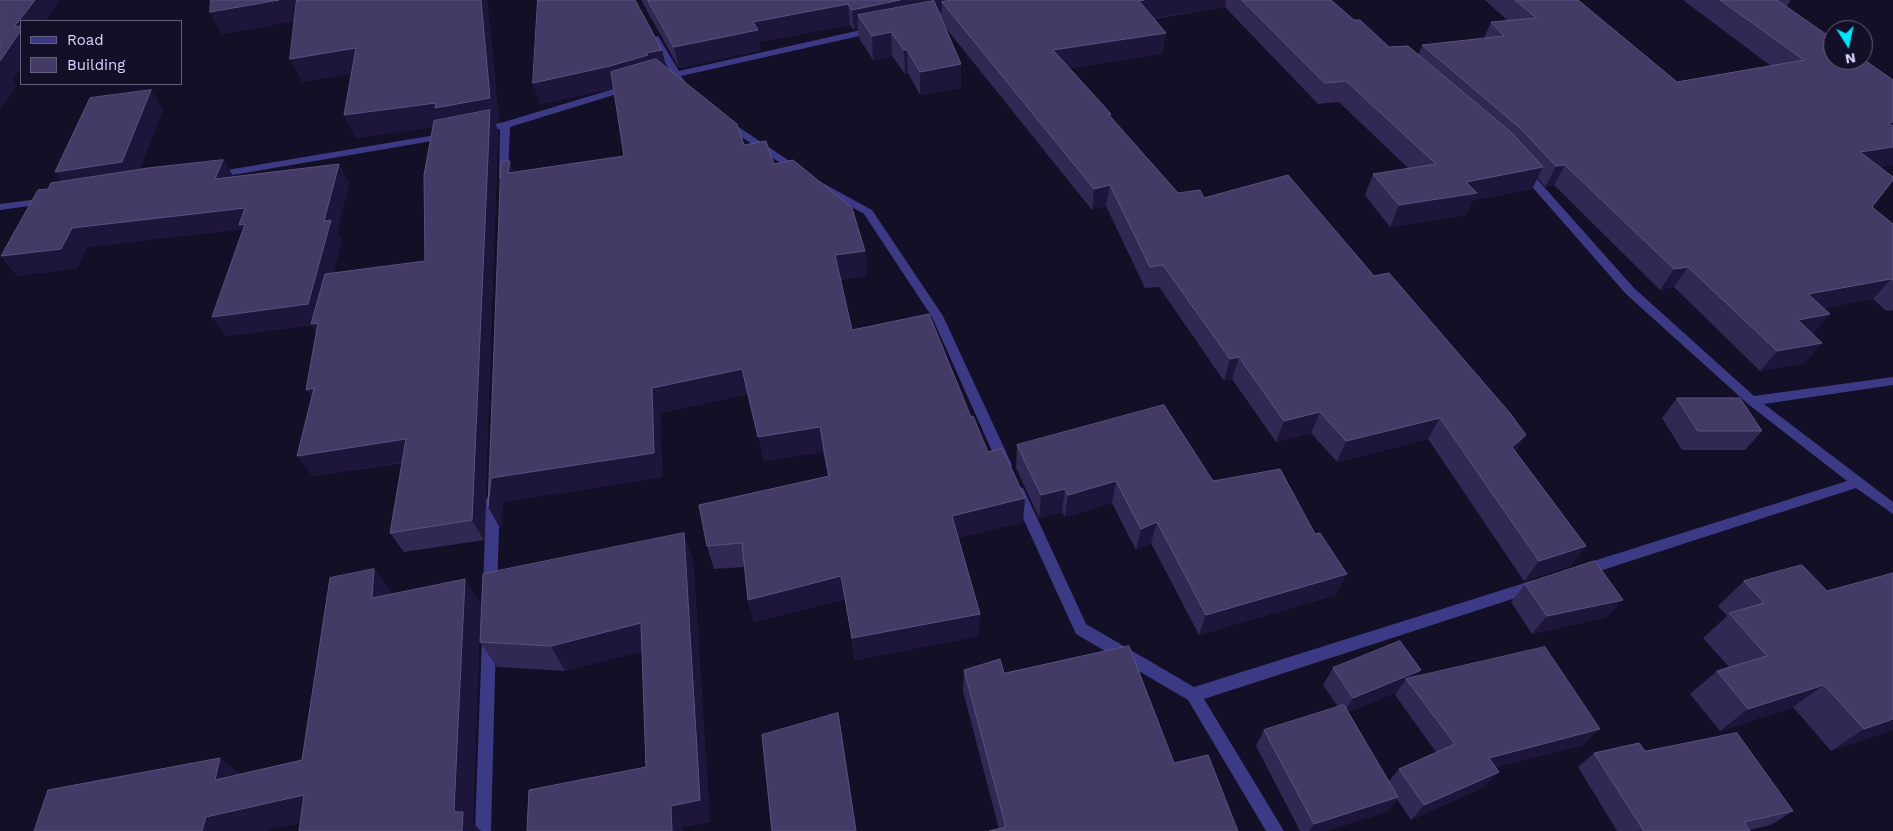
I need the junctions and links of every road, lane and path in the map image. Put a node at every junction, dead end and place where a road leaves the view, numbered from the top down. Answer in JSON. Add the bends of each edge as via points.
{"nodes":[{"id":1,"x":880,"y":29,"type":"edge"},
{"id":2,"x":652,"y":33,"type":"edge"},
{"id":3,"x":674,"y":74,"type":"junction"},
{"id":4,"x":659,"y":78,"type":"edge"},
{"id":5,"x":644,"y":82,"type":"edge"},
{"id":6,"x":692,"y":100,"type":"edge"},
{"id":7,"x":716,"y":116,"type":"edge"},
{"id":8,"x":505,"y":125,"type":"junction"},
{"id":9,"x":475,"y":130,"type":"edge"},
{"id":10,"x":456,"y":134,"type":"edge"},
{"id":11,"x":1519,"y":166,"type":"edge"},
{"id":12,"x":202,"y":177,"type":"edge"},
{"id":13,"x":503,"y":195,"type":"edge"},
{"id":14,"x":58,"y":199,"type":"edge"},
{"id":15,"x":0,"y":208,"type":"edge"},
{"id":16,"x":1893,"y":381,"type":"edge"},
{"id":17,"x":1752,"y":401,"type":"junction"},
{"id":18,"x":1859,"y":482,"type":"junction"},
{"id":19,"x":494,"y":483,"type":"edge"},
{"id":20,"x":1893,"y":509,"type":"edge"},
{"id":21,"x":1564,"y":577,"type":"edge"},
{"id":22,"x":1545,"y":583,"type":"edge"},
{"id":23,"x":490,"y":602,"type":"edge"},
{"id":24,"x":490,"y":622,"type":"edge"},
{"id":25,"x":1193,"y":695,"type":"junction"},
{"id":26,"x":483,"y":831,"type":"edge"},
{"id":27,"x":1276,"y":831,"type":"edge"}],
"edges":[{"from":1,"to":3,"type":"street"},
{"from":2,"to":3,"type":"street"},
{"from":3,"to":4,"type":"street"},
{"from":3,"to":6,"type":"street"},
{"from":5,"to":8,"type":"street"},
{"from":7,"to":25,"type":"street","via":[[826,189],[868,212],[937,316],[1081,628]]},
{"from":8,"to":9,"type":"street"},
{"from":8,"to":13,"type":"street"},
{"from":10,"to":12,"type":"street"},
{"from":11,"to":17,"type":"street","via":[[1630,291]]},
{"from":14,"to":15,"type":"street"},
{"from":16,"to":17,"type":"street"},
{"from":17,"to":18,"type":"street"},
{"from":18,"to":20,"type":"street"},
{"from":18,"to":21,"type":"street"},
{"from":19,"to":23,"type":"street"},
{"from":22,"to":25,"type":"street"},
{"from":24,"to":26,"type":"street"},
{"from":25,"to":27,"type":"street"}]}
